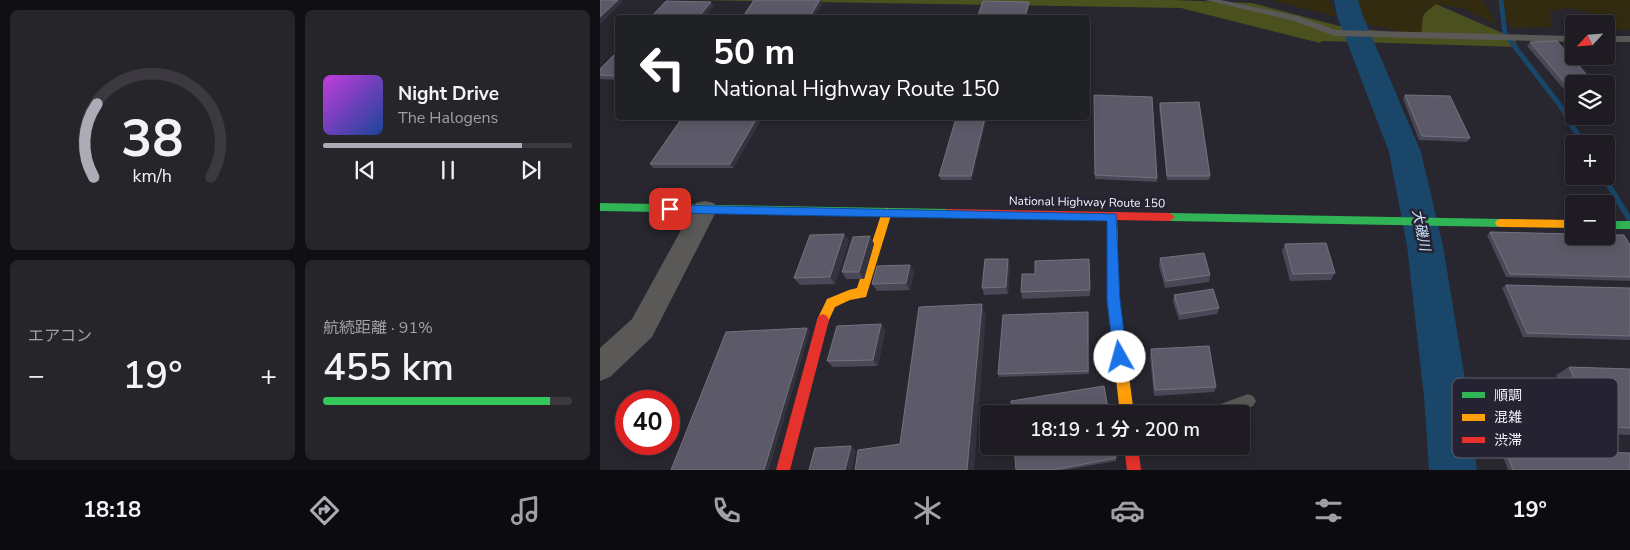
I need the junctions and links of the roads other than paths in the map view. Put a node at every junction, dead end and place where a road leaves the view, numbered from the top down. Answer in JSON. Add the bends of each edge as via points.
{"nodes":[{"id":1,"x":1209,"y":0,"type":"edge"},
{"id":2,"x":1565,"y":39,"type":"edge"},
{"id":3,"x":1615,"y":39,"type":"edge"},
{"id":4,"x":1630,"y":39,"type":"edge"},
{"id":5,"x":600,"y":206,"type":"edge"},
{"id":6,"x":705,"y":210,"type":"junction"},
{"id":7,"x":887,"y":212,"type":"junction"},
{"id":8,"x":1112,"y":217,"type":"junction"},
{"id":9,"x":1565,"y":224,"type":"edge"},
{"id":10,"x":1615,"y":225,"type":"edge"},
{"id":11,"x":1630,"y":225,"type":"edge"},
{"id":12,"x":600,"y":367,"type":"edge"},
{"id":13,"x":1248,"y":401,"type":"dead end"},
{"id":14,"x":1126,"y":405,"type":"edge"},
{"id":15,"x":1237,"y":405,"type":"edge"},
{"id":16,"x":1132,"y":455,"type":"edge"},
{"id":17,"x":783,"y":470,"type":"edge"},
{"id":18,"x":1134,"y":470,"type":"edge"}],
"edges":[{"from":1,"to":2,"type":"lane","via":[[1297,19],[1336,33]]},
{"from":3,"to":4,"type":"lane"},
{"from":5,"to":6,"type":"main road","name":"National Highway Route 150"},
{"from":6,"to":7,"type":"main road","name":"National Highway Route 150"},
{"from":6,"to":12,"type":"street","via":[[642,328]]},
{"from":7,"to":8,"type":"main road","name":"National Highway Route 150"},
{"from":7,"to":17,"type":"main road","via":[[862,293],[831,303],[825,314]]},
{"from":8,"to":9,"type":"main road","name":"National Highway Route 150"},
{"from":8,"to":14,"type":"main road","via":[[1114,300]]},
{"from":10,"to":11,"type":"main road"},
{"from":13,"to":15,"type":"lane"},
{"from":16,"to":18,"type":"main road"}]}
